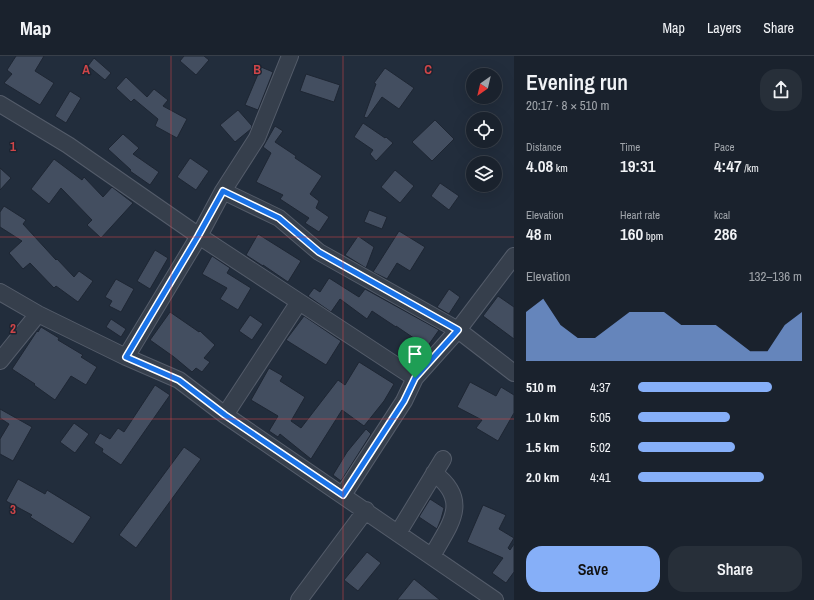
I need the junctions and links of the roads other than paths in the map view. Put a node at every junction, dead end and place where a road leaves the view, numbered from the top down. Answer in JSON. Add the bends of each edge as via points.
{"nodes":[{"id":1,"x":285,"y":59,"type":"edge"},
{"id":2,"x":0,"y":104,"type":"edge"},
{"id":3,"x":223,"y":191,"type":"junction"},
{"id":4,"x":198,"y":236,"type":"junction"},
{"id":5,"x":514,"y":256,"type":"edge"},
{"id":6,"x":0,"y":292,"type":"edge"},
{"id":7,"x":299,"y":302,"type":"junction"},
{"id":8,"x":38,"y":314,"type":"junction"},
{"id":9,"x":458,"y":330,"type":"junction"},
{"id":10,"x":126,"y":357,"type":"junction"},
{"id":11,"x":0,"y":361,"type":"edge"},
{"id":12,"x":514,"y":373,"type":"edge"},
{"id":13,"x":415,"y":378,"type":"junction"},
{"id":14,"x":225,"y":415,"type":"junction"},
{"id":15,"x":443,"y":459,"type":"dead end"},
{"id":16,"x":434,"y":473,"type":"junction"},
{"id":17,"x":343,"y":495,"type":"junction"},
{"id":18,"x":366,"y":510,"type":"junction"},
{"id":19,"x":398,"y":533,"type":"junction"},
{"id":20,"x":432,"y":556,"type":"junction"},
{"id":21,"x":299,"y":600,"type":"edge"},
{"id":22,"x":495,"y":600,"type":"edge"}],
"edges":[{"from":1,"to":3,"type":"street","via":[[257,138]]},
{"from":2,"to":4,"type":"street","via":[[68,145]]},
{"from":3,"to":4,"type":"street"},
{"from":3,"to":9,"type":"street","via":[[279,218],[319,252]]},
{"from":4,"to":7,"type":"street"},
{"from":4,"to":10,"type":"street"},
{"from":5,"to":9,"type":"street"},
{"from":6,"to":8,"type":"street"},
{"from":7,"to":13,"type":"street"},
{"from":7,"to":14,"type":"street"},
{"from":8,"to":10,"type":"street"},
{"from":8,"to":11,"type":"street"},
{"from":9,"to":12,"type":"street"},
{"from":9,"to":13,"type":"street"},
{"from":10,"to":14,"type":"street","via":[[179,380]]},
{"from":13,"to":17,"type":"street","via":[[404,401]]},
{"from":14,"to":17,"type":"street"},
{"from":15,"to":16,"type":"street"},
{"from":16,"to":19,"type":"street"},
{"from":16,"to":20,"type":"street","via":[[446,482],[454,497],[455,511]]},
{"from":17,"to":18,"type":"street"},
{"from":18,"to":19,"type":"street"},
{"from":18,"to":21,"type":"street"},
{"from":19,"to":20,"type":"street"},
{"from":20,"to":22,"type":"street"}]}
